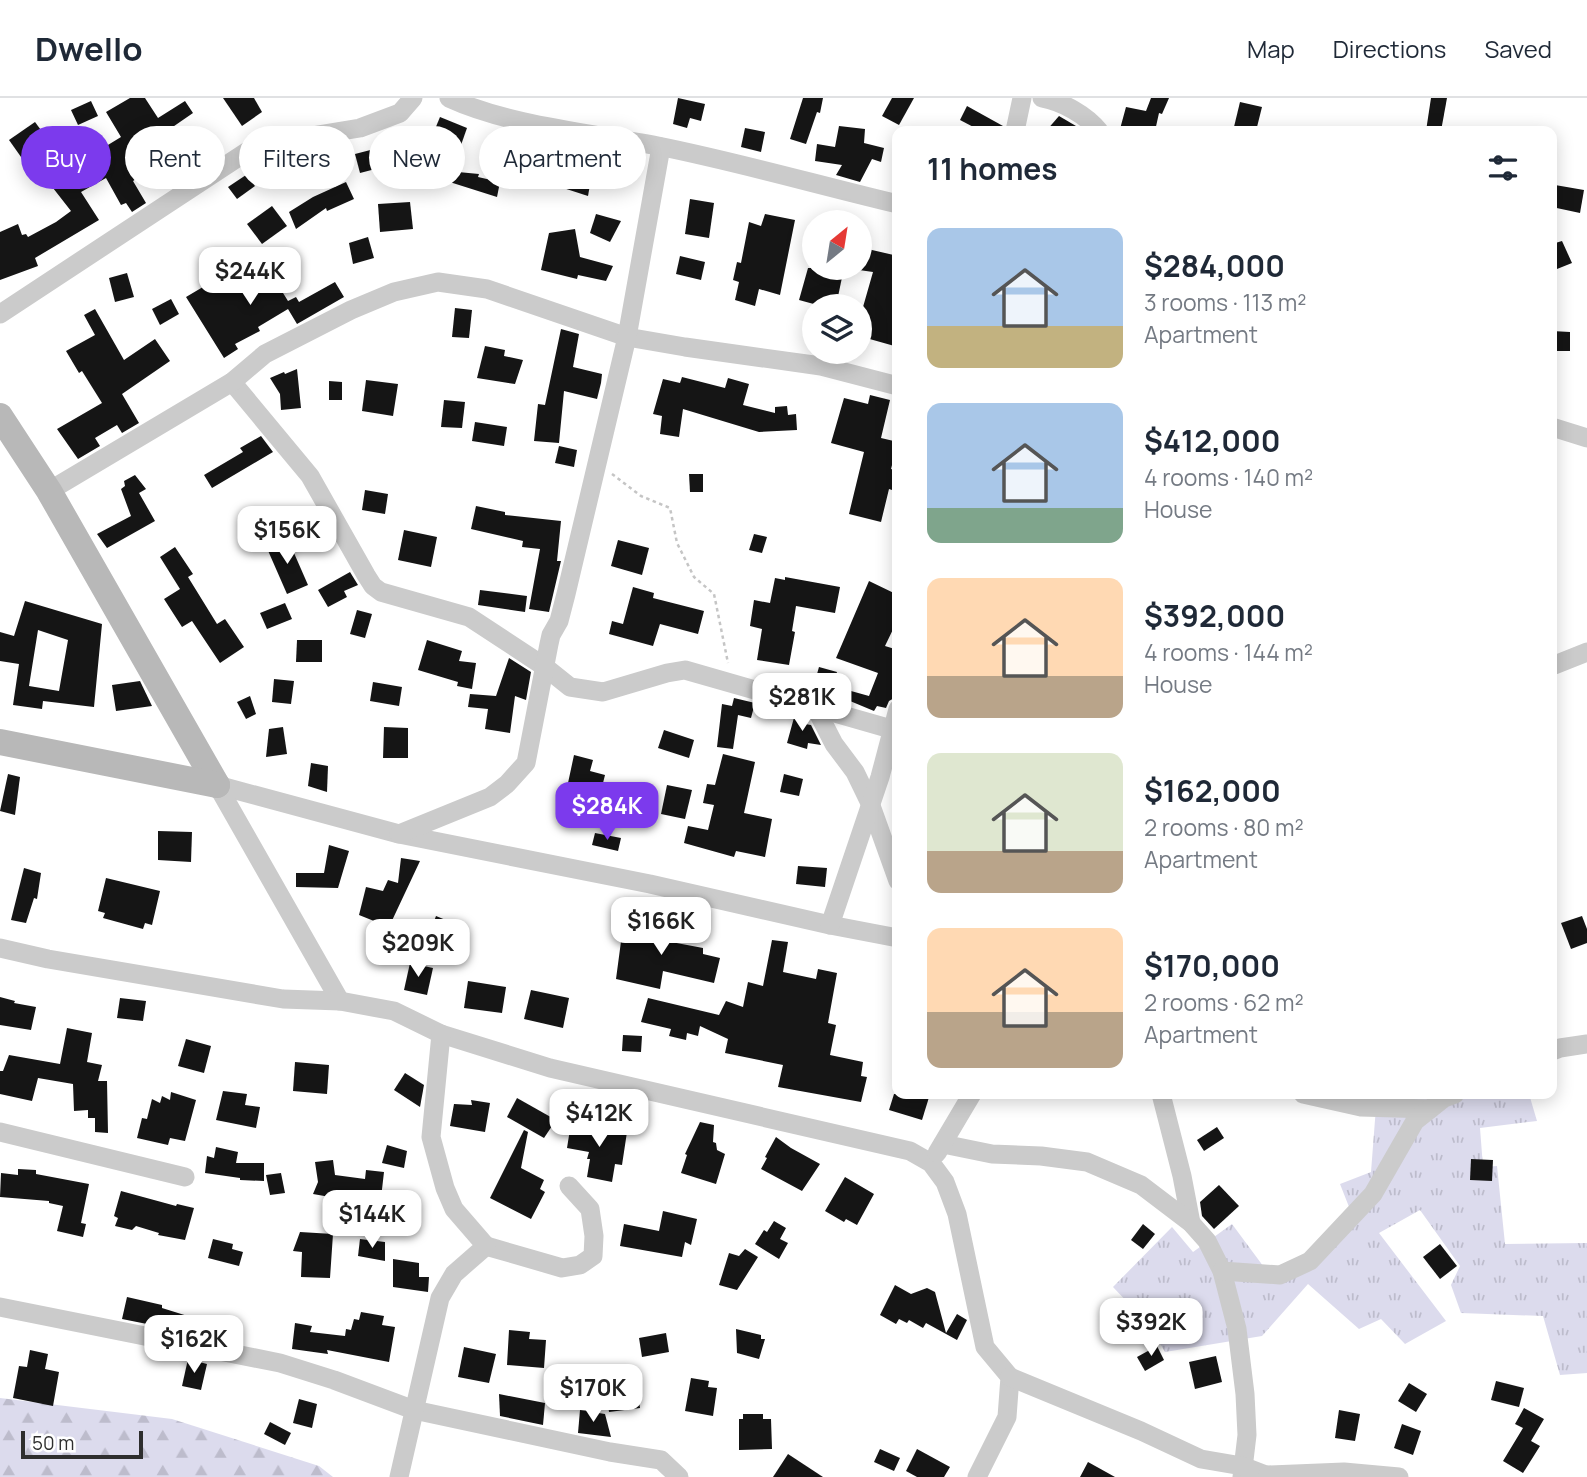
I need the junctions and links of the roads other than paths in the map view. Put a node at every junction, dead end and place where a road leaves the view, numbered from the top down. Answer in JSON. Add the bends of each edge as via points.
{"nodes":[{"id":1,"x":413,"y":98,"type":"edge"},
{"id":2,"x":449,"y":98,"type":"edge"},
{"id":3,"x":1022,"y":98,"type":"edge"},
{"id":4,"x":1042,"y":98,"type":"edge"},
{"id":5,"x":1016,"y":126,"type":"edge"},
{"id":6,"x":1095,"y":126,"type":"edge"},
{"id":7,"x":661,"y":147,"type":"junction"},
{"id":8,"x":892,"y":203,"type":"edge"},
{"id":9,"x":0,"y":314,"type":"edge"},
{"id":10,"x":627,"y":337,"type":"junction"},
{"id":11,"x":232,"y":382,"type":"junction"},
{"id":12,"x":892,"y":384,"type":"edge"},
{"id":13,"x":0,"y":416,"type":"edge"},
{"id":14,"x":1557,"y":429,"type":"edge"},
{"id":15,"x":1587,"y":438,"type":"edge"},
{"id":16,"x":50,"y":492,"type":"junction"},
{"id":17,"x":1587,"y":652,"type":"edge"},
{"id":18,"x":1557,"y":664,"type":"edge"},
{"id":19,"x":545,"y":667,"type":"junction"},
{"id":20,"x":815,"y":707,"type":"junction"},
{"id":21,"x":892,"y":730,"type":"edge"},
{"id":22,"x":892,"y":740,"type":"edge"},
{"id":23,"x":0,"y":741,"type":"edge"},
{"id":24,"x":217,"y":785,"type":"junction"},
{"id":25,"x":870,"y":803,"type":"junction"},
{"id":26,"x":398,"y":834,"type":"junction"},
{"id":27,"x":892,"y":864,"type":"edge"},
{"id":28,"x":830,"y":925,"type":"junction"},
{"id":29,"x":892,"y":937,"type":"edge"},
{"id":30,"x":0,"y":948,"type":"edge"},
{"id":31,"x":341,"y":1001,"type":"junction"},
{"id":32,"x":441,"y":1034,"type":"junction"},
{"id":33,"x":1587,"y":1044,"type":"edge"},
{"id":34,"x":1557,"y":1049,"type":"edge"},
{"id":35,"x":969,"y":1099,"type":"edge"},
{"id":36,"x":1162,"y":1099,"type":"edge"},
{"id":37,"x":1325,"y":1099,"type":"edge"},
{"id":38,"x":1442,"y":1099,"type":"edge"},
{"id":39,"x":0,"y":1132,"type":"edge"},
{"id":40,"x":943,"y":1144,"type":"junction"},
{"id":41,"x":931,"y":1163,"type":"junction"},
{"id":42,"x":185,"y":1177,"type":"dead end"},
{"id":43,"x":569,"y":1186,"type":"dead end"},
{"id":44,"x":1191,"y":1223,"type":"junction"},
{"id":45,"x":486,"y":1246,"type":"junction"},
{"id":46,"x":1222,"y":1271,"type":"junction"},
{"id":47,"x":0,"y":1307,"type":"edge"},
{"id":48,"x":1010,"y":1377,"type":"junction"},
{"id":49,"x":414,"y":1410,"type":"junction"},
{"id":50,"x":661,"y":1469,"type":"edge"},
{"id":51,"x":1242,"y":1472,"type":"edge"},
{"id":52,"x":1269,"y":1476,"type":"edge"},
{"id":53,"x":398,"y":1477,"type":"edge"},
{"id":54,"x":679,"y":1477,"type":"edge"},
{"id":55,"x":977,"y":1477,"type":"edge"},
{"id":56,"x":1399,"y":1477,"type":"edge"}],
"edges":[{"from":1,"to":9,"type":"street","via":[[400,113],[360,128],[257,145]]},
{"from":2,"to":7,"type":"street","via":[[533,123]]},
{"from":3,"to":5,"type":"street"},
{"from":4,"to":6,"type":"street","via":[[1056,100]]},
{"from":7,"to":8,"type":"street"},
{"from":7,"to":10,"type":"street"},
{"from":10,"to":11,"type":"street","via":[[487,289],[438,282],[394,292],[351,310],[265,354]]},
{"from":10,"to":12,"type":"street","via":[[821,366]]},
{"from":10,"to":19,"type":"street"},
{"from":11,"to":16,"type":"street"},
{"from":11,"to":19,"type":"street","via":[[310,476],[373,586],[393,597],[469,617]]},
{"from":13,"to":16,"type":"street"},
{"from":14,"to":15,"type":"street"},
{"from":16,"to":24,"type":"street"},
{"from":17,"to":18,"type":"street"},
{"from":19,"to":20,"type":"street","via":[[570,687],[603,692],[685,670]]},
{"from":19,"to":26,"type":"street","via":[[526,763],[507,785],[490,797]]},
{"from":20,"to":21,"type":"street"},
{"from":20,"to":25,"type":"street"},
{"from":22,"to":25,"type":"street"},
{"from":23,"to":24,"type":"street"},
{"from":24,"to":26,"type":"street"},
{"from":24,"to":31,"type":"street"},
{"from":25,"to":27,"type":"street"},
{"from":25,"to":28,"type":"street"},
{"from":26,"to":28,"type":"street"},
{"from":28,"to":29,"type":"street"},
{"from":30,"to":31,"type":"street","via":[[283,999]]},
{"from":31,"to":32,"type":"street","via":[[394,1011]]},
{"from":32,"to":41,"type":"street","via":[[550,1068],[910,1151]]},
{"from":32,"to":45,"type":"street","via":[[431,1137],[454,1209]]},
{"from":33,"to":34,"type":"street"},
{"from":35,"to":40,"type":"street"},
{"from":36,"to":44,"type":"street"},
{"from":37,"to":38,"type":"street","via":[[1361,1107]]},
{"from":38,"to":46,"type":"street","via":[[1415,1121],[1373,1194],[1310,1261],[1280,1275]]},
{"from":39,"to":42,"type":"street"},
{"from":40,"to":41,"type":"street"},
{"from":40,"to":44,"type":"street","via":[[992,1154],[1087,1162],[1141,1185]]},
{"from":41,"to":48,"type":"street","via":[[945,1182],[957,1214],[985,1347]]},
{"from":43,"to":45,"type":"street","via":[[590,1209],[593,1256],[580,1265],[562,1268]]},
{"from":44,"to":46,"type":"street","via":[[1207,1241]]},
{"from":45,"to":49,"type":"street","via":[[454,1274],[440,1298]]},
{"from":46,"to":51,"type":"street","via":[[1237,1329],[1245,1394],[1247,1435]]},
{"from":47,"to":49,"type":"street","via":[[280,1363]]},
{"from":48,"to":51,"type":"street","via":[[1200,1459]]},
{"from":48,"to":55,"type":"street","via":[[1007,1417]]},
{"from":49,"to":50,"type":"street","via":[[610,1452]]},
{"from":49,"to":53,"type":"street"},
{"from":50,"to":54,"type":"street"},
{"from":51,"to":52,"type":"street"},
{"from":52,"to":56,"type":"street","via":[[1344,1472]]}]}
